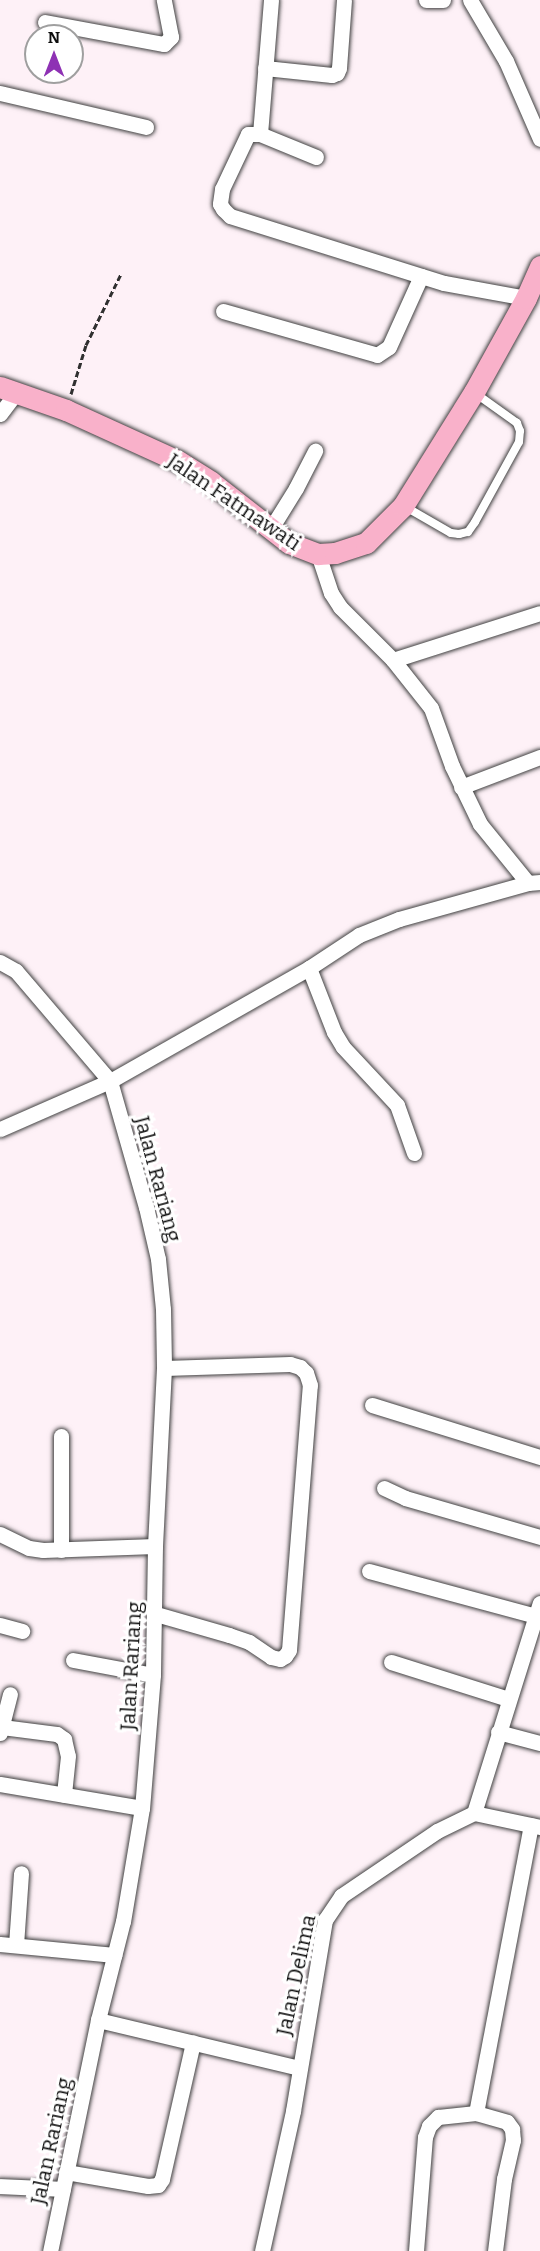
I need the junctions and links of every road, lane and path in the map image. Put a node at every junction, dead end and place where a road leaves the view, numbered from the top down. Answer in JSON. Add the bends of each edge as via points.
{"nodes":[{"id":1,"x":164,"y":0,"type":"edge"},
{"id":2,"x":271,"y":0,"type":"edge"},
{"id":3,"x":344,"y":0,"type":"edge"},
{"id":4,"x":426,"y":0,"type":"edge"},
{"id":5,"x":443,"y":0,"type":"edge"},
{"id":6,"x":470,"y":0,"type":"edge"},
{"id":7,"x":45,"y":22,"type":"dead end"},
{"id":8,"x":265,"y":68,"type":"junction"},
{"id":9,"x":0,"y":93,"type":"edge"},
{"id":10,"x":146,"y":127,"type":"dead end"},
{"id":11,"x":260,"y":134,"type":"junction"},
{"id":12,"x":540,"y":139,"type":"edge"},
{"id":13,"x":316,"y":157,"type":"dead end"},
{"id":14,"x":540,"y":266,"type":"edge"},
{"id":15,"x":121,"y":274,"type":"dead end"},
{"id":16,"x":422,"y":276,"type":"junction"},
{"id":17,"x":526,"y":298,"type":"junction"},
{"id":18,"x":223,"y":311,"type":"dead end"},
{"id":19,"x":8,"y":390,"type":"edge"},
{"id":20,"x":474,"y":392,"type":"junction"},
{"id":21,"x":66,"y":410,"type":"junction"},
{"id":22,"x":0,"y":414,"type":"edge"},
{"id":23,"x":315,"y":451,"type":"dead end"},
{"id":24,"x":403,"y":506,"type":"junction"},
{"id":25,"x":270,"y":530,"type":"junction"},
{"id":26,"x":318,"y":554,"type":"junction"},
{"id":27,"x":540,"y":613,"type":"edge"},
{"id":28,"x":393,"y":660,"type":"junction"},
{"id":29,"x":540,"y":757,"type":"edge"},
{"id":30,"x":461,"y":787,"type":"junction"},
{"id":31,"x":534,"y":882,"type":"edge"},
{"id":32,"x":0,"y":962,"type":"edge"},
{"id":33,"x":309,"y":968,"type":"junction"},
{"id":34,"x":110,"y":1081,"type":"junction"},
{"id":35,"x":0,"y":1128,"type":"edge"},
{"id":36,"x":414,"y":1153,"type":"dead end"},
{"id":37,"x":164,"y":1368,"type":"junction"},
{"id":38,"x":372,"y":1405,"type":"dead end"},
{"id":39,"x":61,"y":1436,"type":"dead end"},
{"id":40,"x":540,"y":1457,"type":"edge"},
{"id":41,"x":384,"y":1488,"type":"dead end"},
{"id":42,"x":0,"y":1534,"type":"edge"},
{"id":43,"x":540,"y":1537,"type":"edge"},
{"id":44,"x":155,"y":1546,"type":"junction"},
{"id":45,"x":62,"y":1550,"type":"junction"},
{"id":46,"x":369,"y":1571,"type":"dead end"},
{"id":47,"x":538,"y":1609,"type":"edge"},
{"id":48,"x":156,"y":1614,"type":"junction"},
{"id":49,"x":0,"y":1625,"type":"edge"},
{"id":50,"x":22,"y":1631,"type":"dead end"},
{"id":51,"x":73,"y":1660,"type":"dead end"},
{"id":52,"x":391,"y":1662,"type":"dead end"},
{"id":53,"x":153,"y":1675,"type":"junction"},
{"id":54,"x":10,"y":1694,"type":"dead end"},
{"id":55,"x":508,"y":1699,"type":"junction"},
{"id":56,"x":1,"y":1730,"type":"edge"},
{"id":57,"x":498,"y":1732,"type":"junction"},
{"id":58,"x":540,"y":1743,"type":"edge"},
{"id":59,"x":0,"y":1784,"type":"edge"},
{"id":60,"x":64,"y":1795,"type":"junction"},
{"id":61,"x":142,"y":1808,"type":"junction"},
{"id":62,"x":474,"y":1812,"type":"junction"},
{"id":63,"x":536,"y":1826,"type":"edge"},
{"id":64,"x":21,"y":1873,"type":"dead end"},
{"id":65,"x":0,"y":1944,"type":"edge"},
{"id":66,"x":16,"y":1945,"type":"junction"},
{"id":67,"x":114,"y":1955,"type":"junction"},
{"id":68,"x":98,"y":2020,"type":"junction"},
{"id":69,"x":193,"y":2042,"type":"junction"},
{"id":70,"x":299,"y":2068,"type":"junction"},
{"id":71,"x":476,"y":2113,"type":"junction"},
{"id":72,"x":66,"y":2172,"type":"junction"},
{"id":73,"x":0,"y":2186,"type":"edge"},
{"id":74,"x":63,"y":2189,"type":"junction"},
{"id":75,"x":50,"y":2251,"type":"edge"},
{"id":76,"x":262,"y":2251,"type":"edge"},
{"id":77,"x":416,"y":2251,"type":"edge"},
{"id":78,"x":495,"y":2251,"type":"edge"}],
"edges":[{"from":1,"to":7,"type":"street","via":[[171,37],[164,44]]},
{"from":2,"to":8,"type":"street"},
{"from":3,"to":8,"type":"street","via":[[337,73]]},
{"from":4,"to":5,"type":"street"},
{"from":6,"to":12,"type":"street","via":[[506,61]]},
{"from":8,"to":11,"type":"street"},
{"from":9,"to":10,"type":"street"},
{"from":11,"to":13,"type":"street"},
{"from":11,"to":16,"type":"street","via":[[252,133],[245,138],[222,189],[220,204],[226,213]]},
{"from":14,"to":17,"type":"street","name":"Jalan Fatmawati"},
{"from":15,"to":21,"type":"path","via":[[86,345]]},
{"from":16,"to":17,"type":"street"},
{"from":16,"to":18,"type":"street","via":[[389,348],[377,355]]},
{"from":17,"to":20,"type":"street","name":"Jalan Fatmawati"},
{"from":19,"to":21,"type":"street","name":"Jalan Fatmawati"},
{"from":19,"to":22,"type":"street"},
{"from":20,"to":24,"type":"street","name":"Jalan Fatmawati"},
{"from":20,"to":24,"type":"lane","via":[[517,423],[520,431],[519,442],[475,522],[468,532],[451,533]]},
{"from":21,"to":25,"type":"street","name":"Jalan Fatmawati","via":[[178,461]]},
{"from":23,"to":25,"type":"street"},
{"from":24,"to":26,"type":"street","name":"Jalan Fatmawati","via":[[366,543],[343,552]]},
{"from":25,"to":26,"type":"street","name":"Jalan Fatmawati","via":[[289,543]]},
{"from":26,"to":28,"type":"street","via":[[340,607]]},
{"from":27,"to":28,"type":"street"},
{"from":28,"to":30,"type":"street","via":[[431,708]]},
{"from":29,"to":30,"type":"street"},
{"from":30,"to":31,"type":"street","via":[[480,824]]},
{"from":31,"to":33,"type":"street","via":[[399,919],[359,935]]},
{"from":32,"to":34,"type":"street","via":[[16,971]]},
{"from":33,"to":34,"type":"street"},
{"from":33,"to":36,"type":"street","via":[[334,1032],[396,1105]]},
{"from":34,"to":35,"type":"street"},
{"from":34,"to":37,"type":"street","name":"Jalan Rariang","via":[[158,1258]]},
{"from":37,"to":44,"type":"street","name":"Jalan Rariang"},
{"from":37,"to":48,"type":"street","via":[[290,1364],[306,1373],[310,1385],[289,1650],[285,1656],[271,1657],[239,1639]]},
{"from":38,"to":40,"type":"street"},
{"from":39,"to":45,"type":"street"},
{"from":41,"to":43,"type":"street","via":[[405,1498]]},
{"from":42,"to":45,"type":"street","via":[[29,1548]]},
{"from":44,"to":45,"type":"street"},
{"from":44,"to":48,"type":"street","name":"Jalan Rariang"},
{"from":46,"to":47,"type":"street"},
{"from":47,"to":55,"type":"street"},
{"from":48,"to":53,"type":"street","name":"Jalan Rariang"},
{"from":49,"to":50,"type":"street"},
{"from":51,"to":53,"type":"street"},
{"from":52,"to":55,"type":"street"},
{"from":53,"to":61,"type":"street","name":"Jalan Rariang"},
{"from":54,"to":56,"type":"street"},
{"from":55,"to":57,"type":"street"},
{"from":56,"to":60,"type":"street","via":[[57,1734],[64,1739],[68,1756]]},
{"from":57,"to":58,"type":"street"},
{"from":57,"to":62,"type":"street"},
{"from":59,"to":60,"type":"street"},
{"from":60,"to":61,"type":"street"},
{"from":61,"to":67,"type":"street","name":"Jalan Rariang"},
{"from":62,"to":63,"type":"street"},
{"from":62,"to":70,"type":"street","name":"Jalan Delima","via":[[437,1831],[341,1896],[325,1920]]},
{"from":63,"to":71,"type":"street"},
{"from":64,"to":66,"type":"street"},
{"from":65,"to":66,"type":"street"},
{"from":66,"to":67,"type":"street"},
{"from":67,"to":68,"type":"street","name":"Jalan Rariang"},
{"from":68,"to":69,"type":"street"},
{"from":68,"to":72,"type":"street","name":"Jalan Rariang"},
{"from":69,"to":70,"type":"street"},
{"from":69,"to":72,"type":"street","via":[[158,2186]]},
{"from":70,"to":76,"type":"street","name":"Jalan Delima"},
{"from":71,"to":77,"type":"street","via":[[438,2117],[429,2126]]},
{"from":71,"to":78,"type":"street","via":[[507,2122],[512,2129]]},
{"from":72,"to":74,"type":"street","name":"Jalan Rariang"},
{"from":73,"to":74,"type":"street"},
{"from":74,"to":75,"type":"street","name":"Jalan Rariang"}]}
